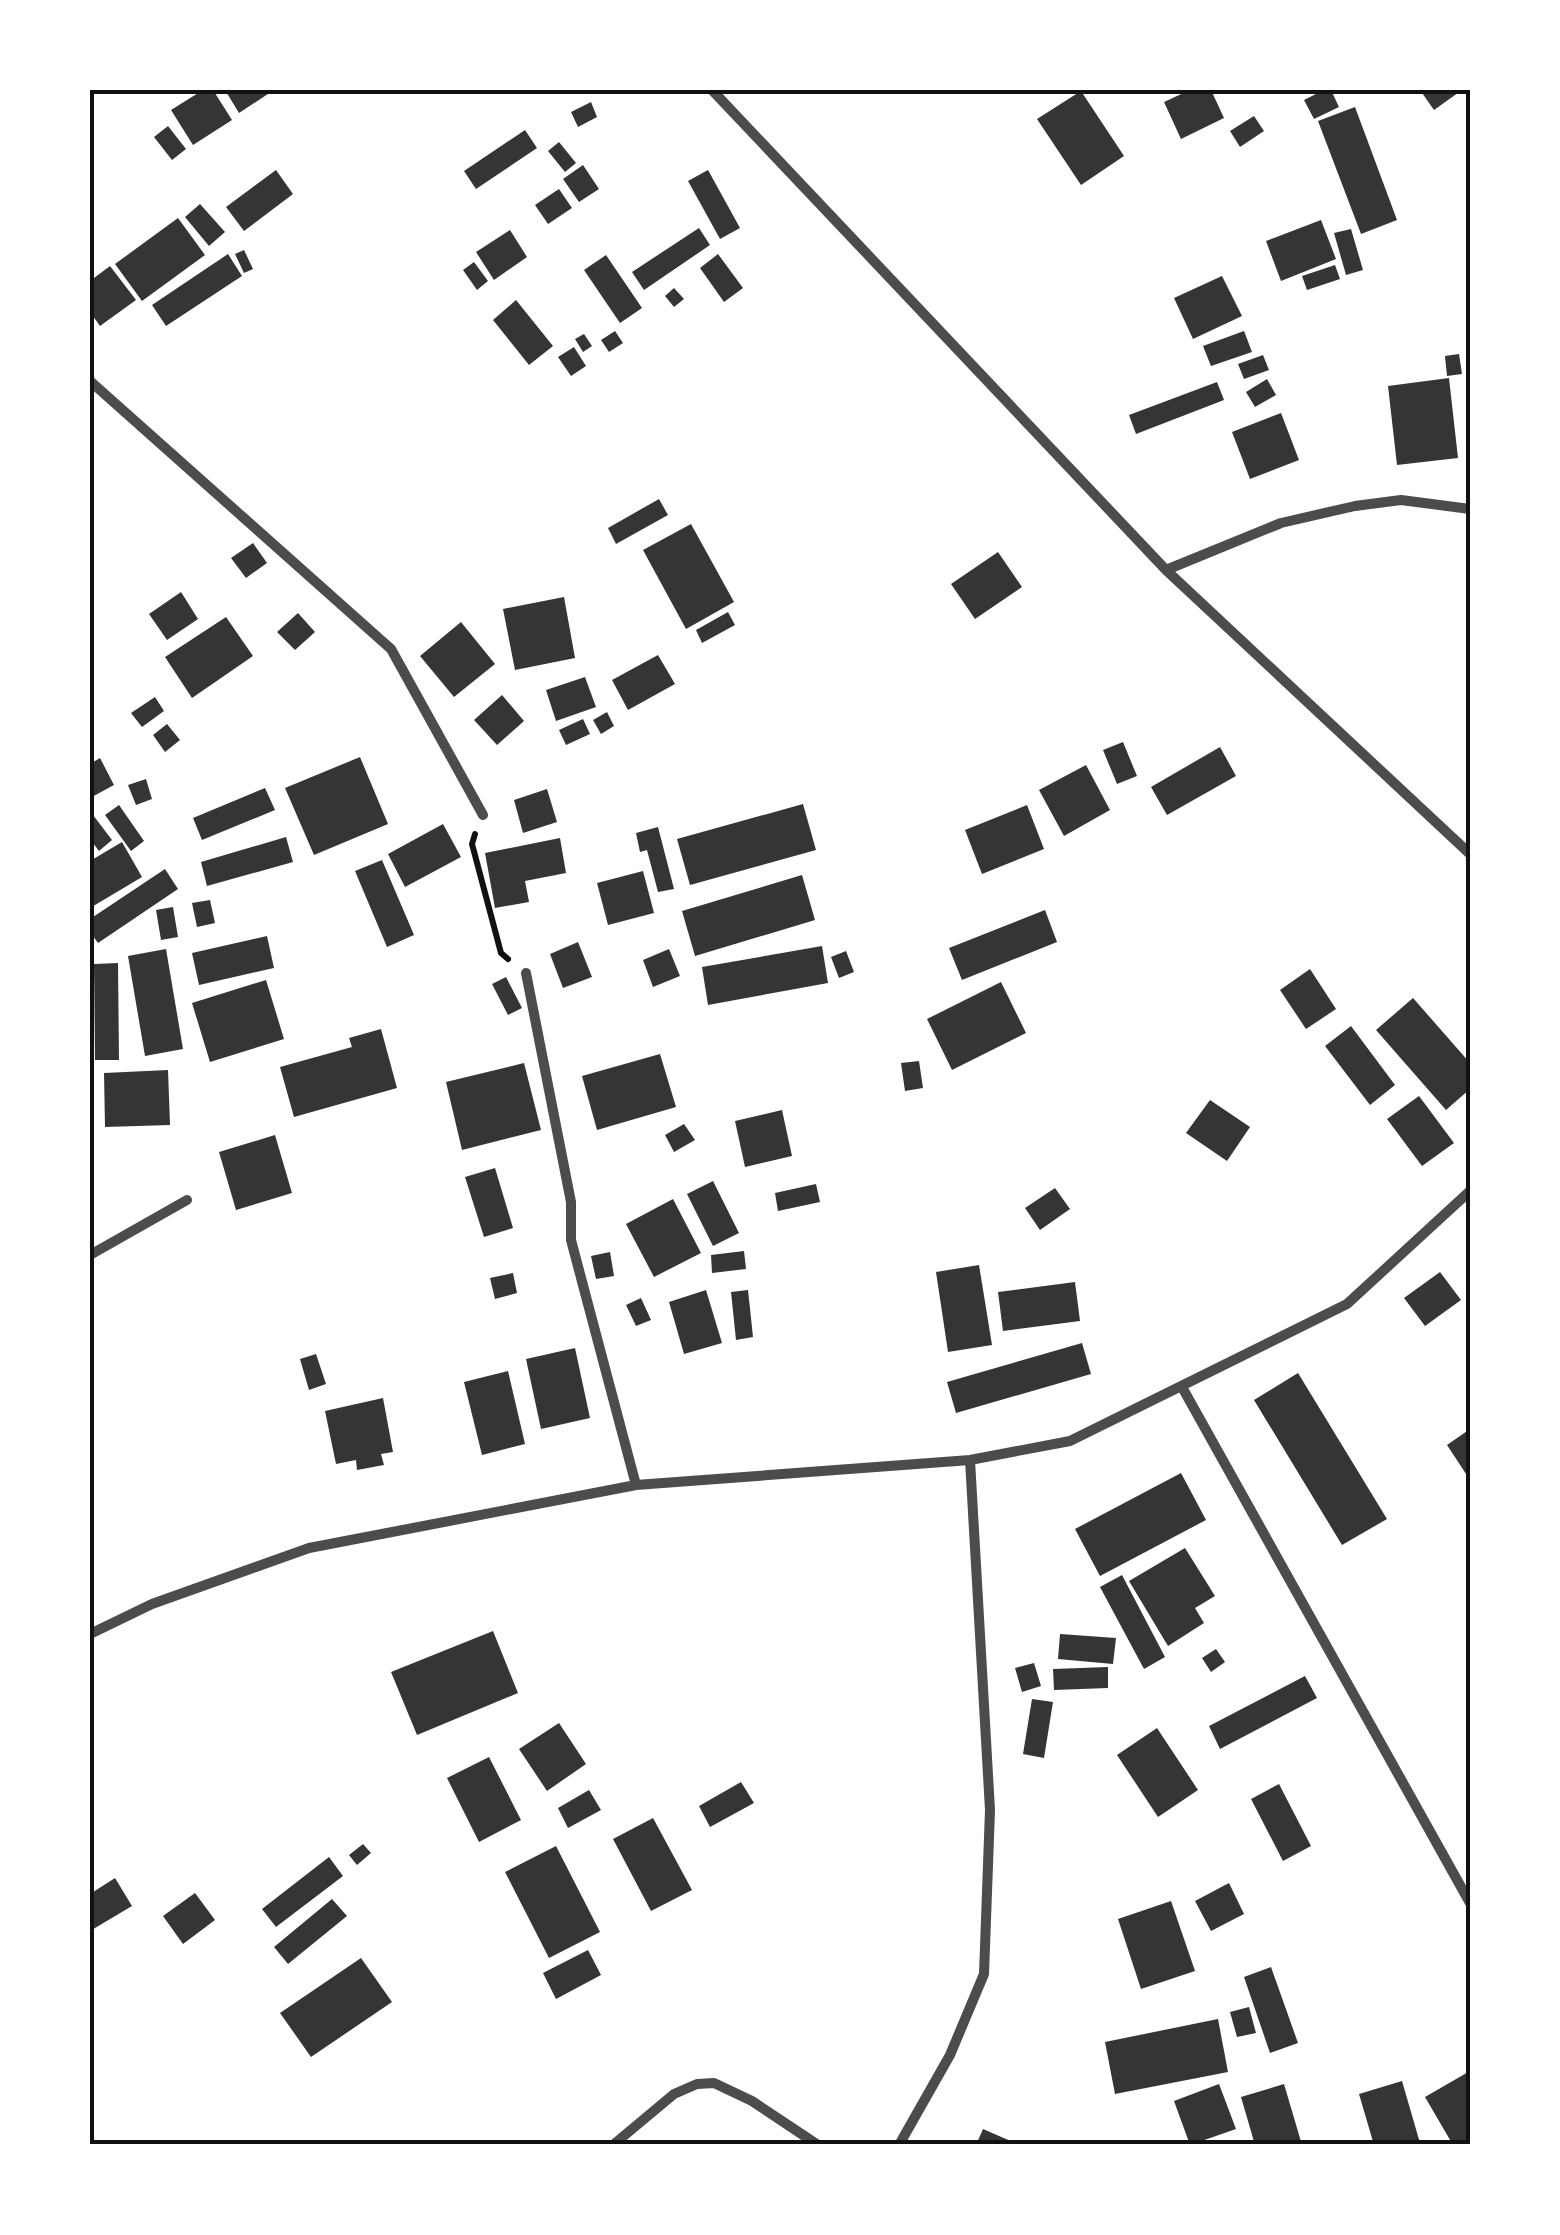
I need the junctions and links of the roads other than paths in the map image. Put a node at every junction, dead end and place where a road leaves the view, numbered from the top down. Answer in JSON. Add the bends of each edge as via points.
{"nodes":[{"id":1,"x":712,"y":90,"type":"edge"},
{"id":2,"x":90,"y":381,"type":"edge"},
{"id":3,"x":1470,"y":509,"type":"edge"},
{"id":4,"x":1166,"y":570,"type":"junction"},
{"id":5,"x":483,"y":814,"type":"road end"},
{"id":6,"x":1470,"y":854,"type":"edge"},
{"id":7,"x":526,"y":973,"type":"road end"},
{"id":8,"x":1470,"y":1191,"type":"edge"},
{"id":9,"x":188,"y":1200,"type":"dead end"},
{"id":10,"x":90,"y":1255,"type":"edge"},
{"id":11,"x":1182,"y":1387,"type":"junction"},
{"id":12,"x":970,"y":1460,"type":"junction"},
{"id":13,"x":636,"y":1486,"type":"junction"},
{"id":14,"x":90,"y":1634,"type":"edge"},
{"id":15,"x":1470,"y":1904,"type":"edge"},
{"id":16,"x":613,"y":2145,"type":"edge"},
{"id":17,"x":818,"y":2145,"type":"edge"},
{"id":18,"x":899,"y":2145,"type":"edge"}],
"edges":[{"from":1,"to":4,"type":"street"},
{"from":2,"to":5,"type":"street","via":[[391,649]]},
{"from":3,"to":4,"type":"street","via":[[1401,500],[1355,506],[1280,523]]},
{"from":4,"to":6,"type":"street"},
{"from":7,"to":13,"type":"street","via":[[570,1202],[571,1240]]},
{"from":8,"to":11,"type":"street","via":[[1347,1304]]},
{"from":9,"to":10,"type":"street"},
{"from":11,"to":12,"type":"street","via":[[1070,1441]]},
{"from":11,"to":15,"type":"street"},
{"from":12,"to":13,"type":"street"},
{"from":12,"to":18,"type":"street","via":[[990,1810],[984,1974],[950,2056]]},
{"from":13,"to":14,"type":"street","via":[[309,1548],[152,1604]]},
{"from":16,"to":17,"type":"street","via":[[674,2094],[714,2083]]}]}
